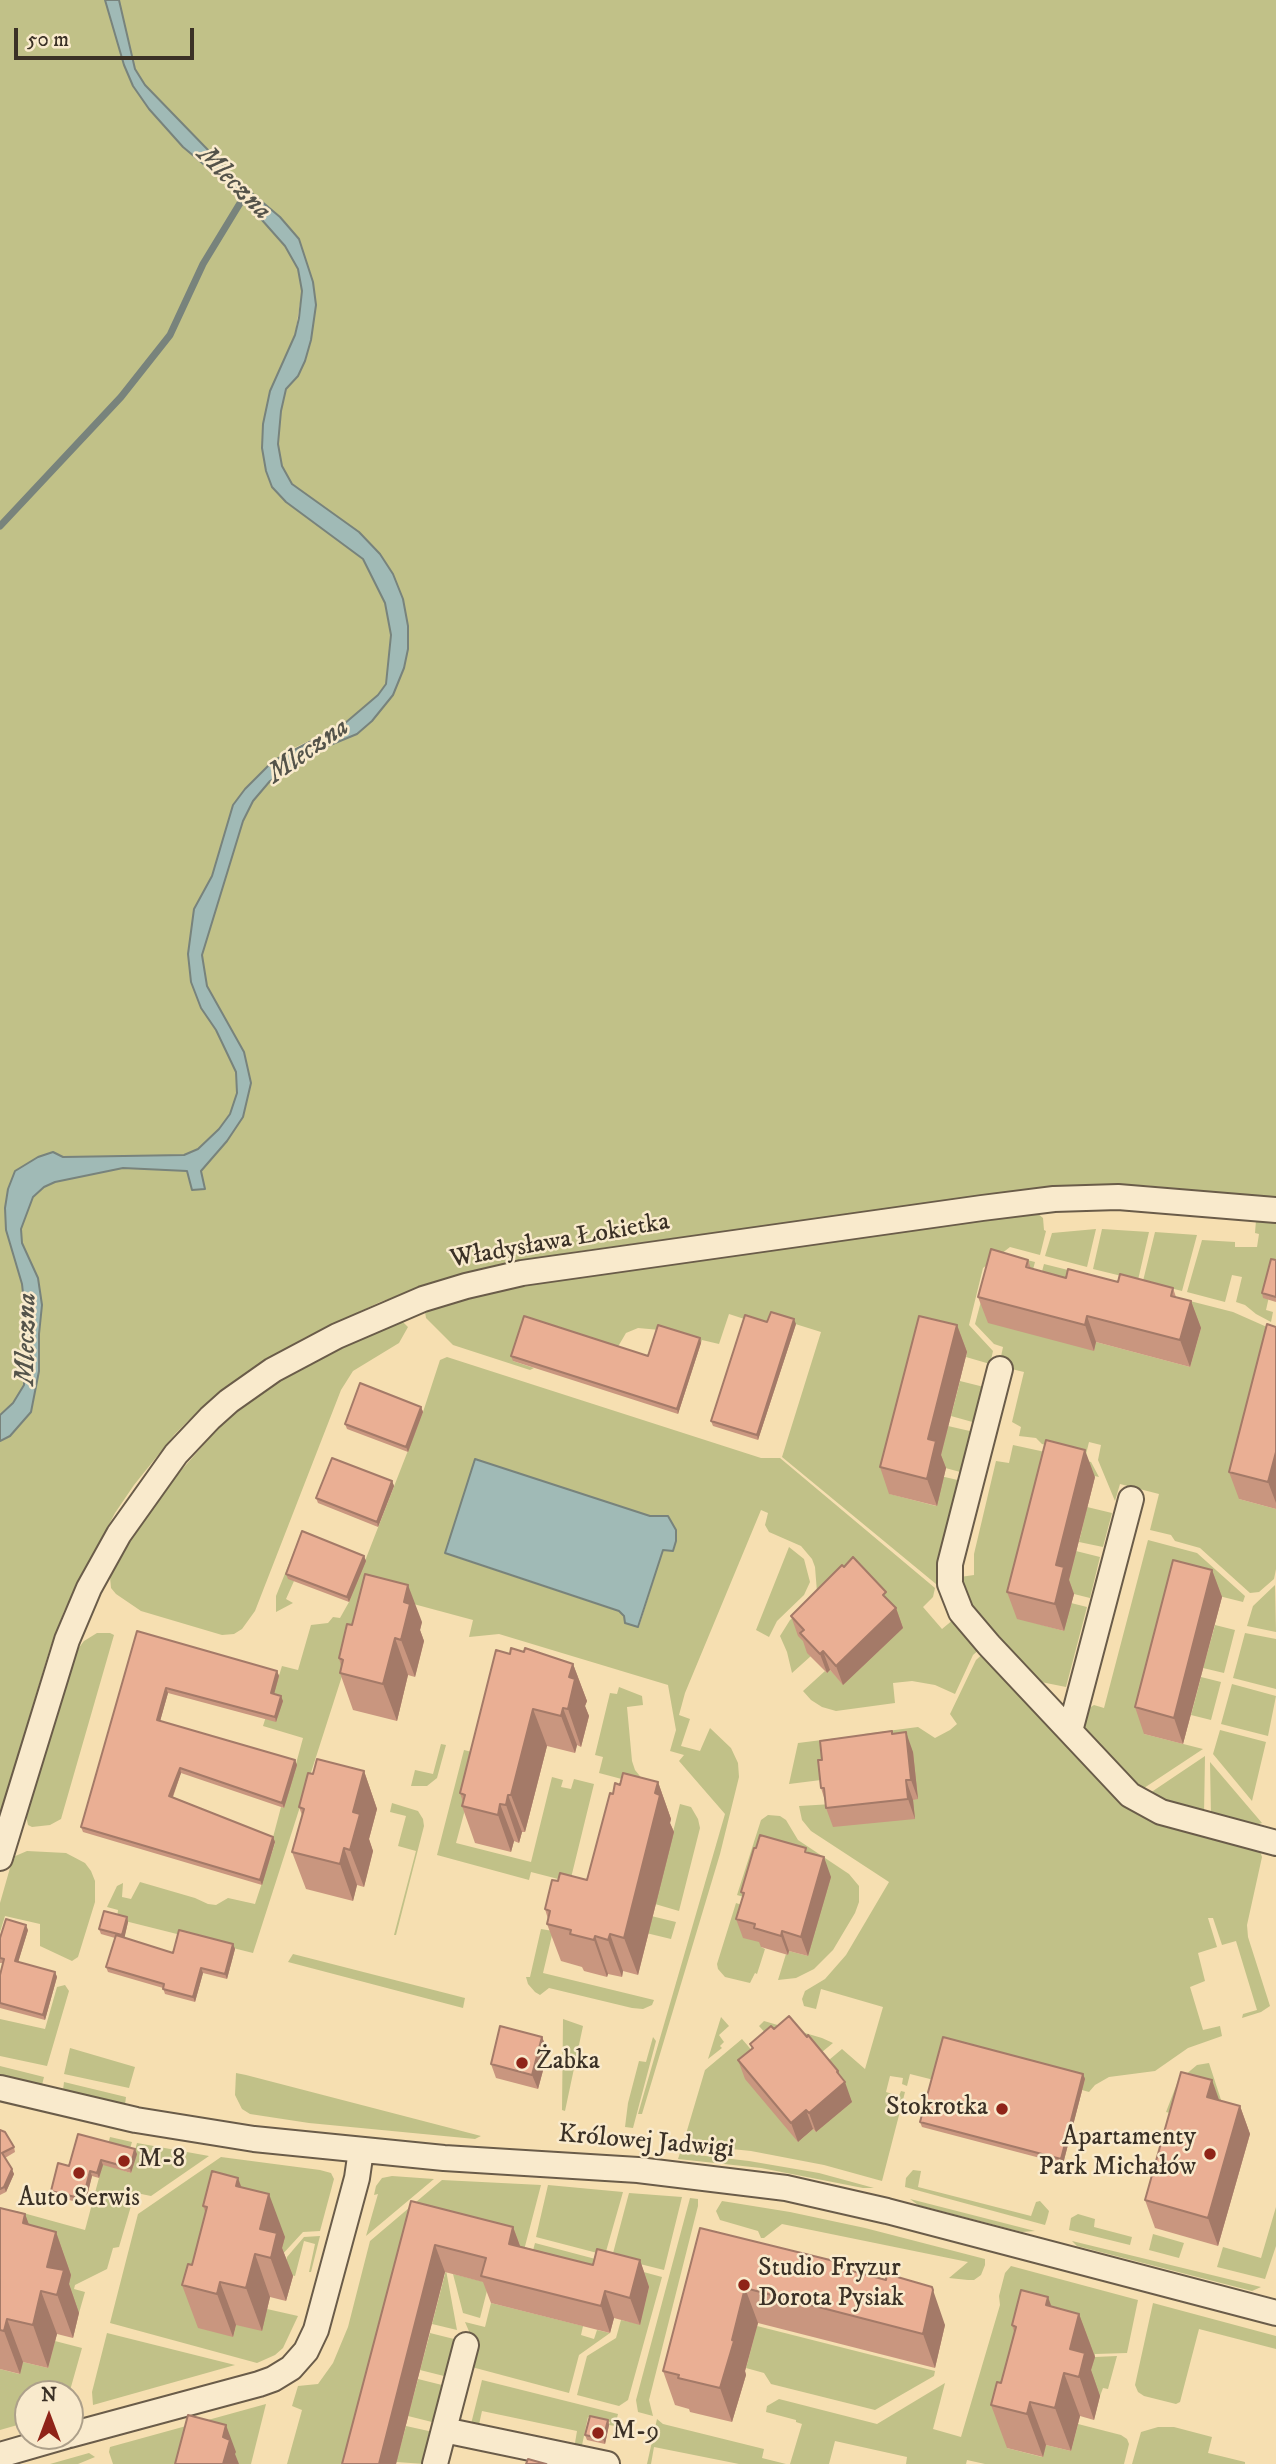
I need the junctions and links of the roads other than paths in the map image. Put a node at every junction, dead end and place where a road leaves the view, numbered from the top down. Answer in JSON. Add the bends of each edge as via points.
{"nodes":[{"id":1,"x":1276,"y":1210,"type":"edge"},
{"id":2,"x":1000,"y":1369,"type":"dead end"},
{"id":3,"x":1131,"y":1499,"type":"dead end"},
{"id":4,"x":1070,"y":1731,"type":"junction"},
{"id":5,"x":1276,"y":1843,"type":"edge"},
{"id":6,"x":0,"y":1858,"type":"edge"},
{"id":7,"x":0,"y":2088,"type":"edge"},
{"id":8,"x":362,"y":2150,"type":"junction"},
{"id":9,"x":1276,"y":2313,"type":"edge"},
{"id":10,"x":466,"y":2344,"type":"dead end"},
{"id":11,"x":444,"y":2430,"type":"junction"},
{"id":12,"x":84,"y":2431,"type":"edge"},
{"id":13,"x":17,"y":2450,"type":"edge"},
{"id":14,"x":0,"y":2455,"type":"edge"},
{"id":15,"x":435,"y":2464,"type":"edge"},
{"id":16,"x":607,"y":2464,"type":"edge"}],
"edges":[{"from":1,"to":6,"type":"street","name":"Władysława Łokietka","via":[[1118,1197],[982,1208],[522,1273],[423,1299],[337,1336],[273,1370],[210,1418],[176,1454],[119,1534],[66,1640]]},
{"from":2,"to":4,"type":"street","via":[[952,1555],[950,1584],[961,1612]]},
{"from":3,"to":4,"type":"street"},
{"from":4,"to":5,"type":"street","via":[[1130,1795],[1145,1804]]},
{"from":7,"to":8,"type":"street","name":"Królowej Jadwigi","via":[[207,2133]]},
{"from":8,"to":9,"type":"street","name":"Królowej Jadwigi","via":[[638,2170],[786,2188]]},
{"from":8,"to":12,"type":"street","via":[[316,2330],[291,2368],[259,2384]]},
{"from":10,"to":11,"type":"street"},
{"from":11,"to":15,"type":"street"},
{"from":11,"to":16,"type":"street"},
{"from":13,"to":14,"type":"street"}]}
